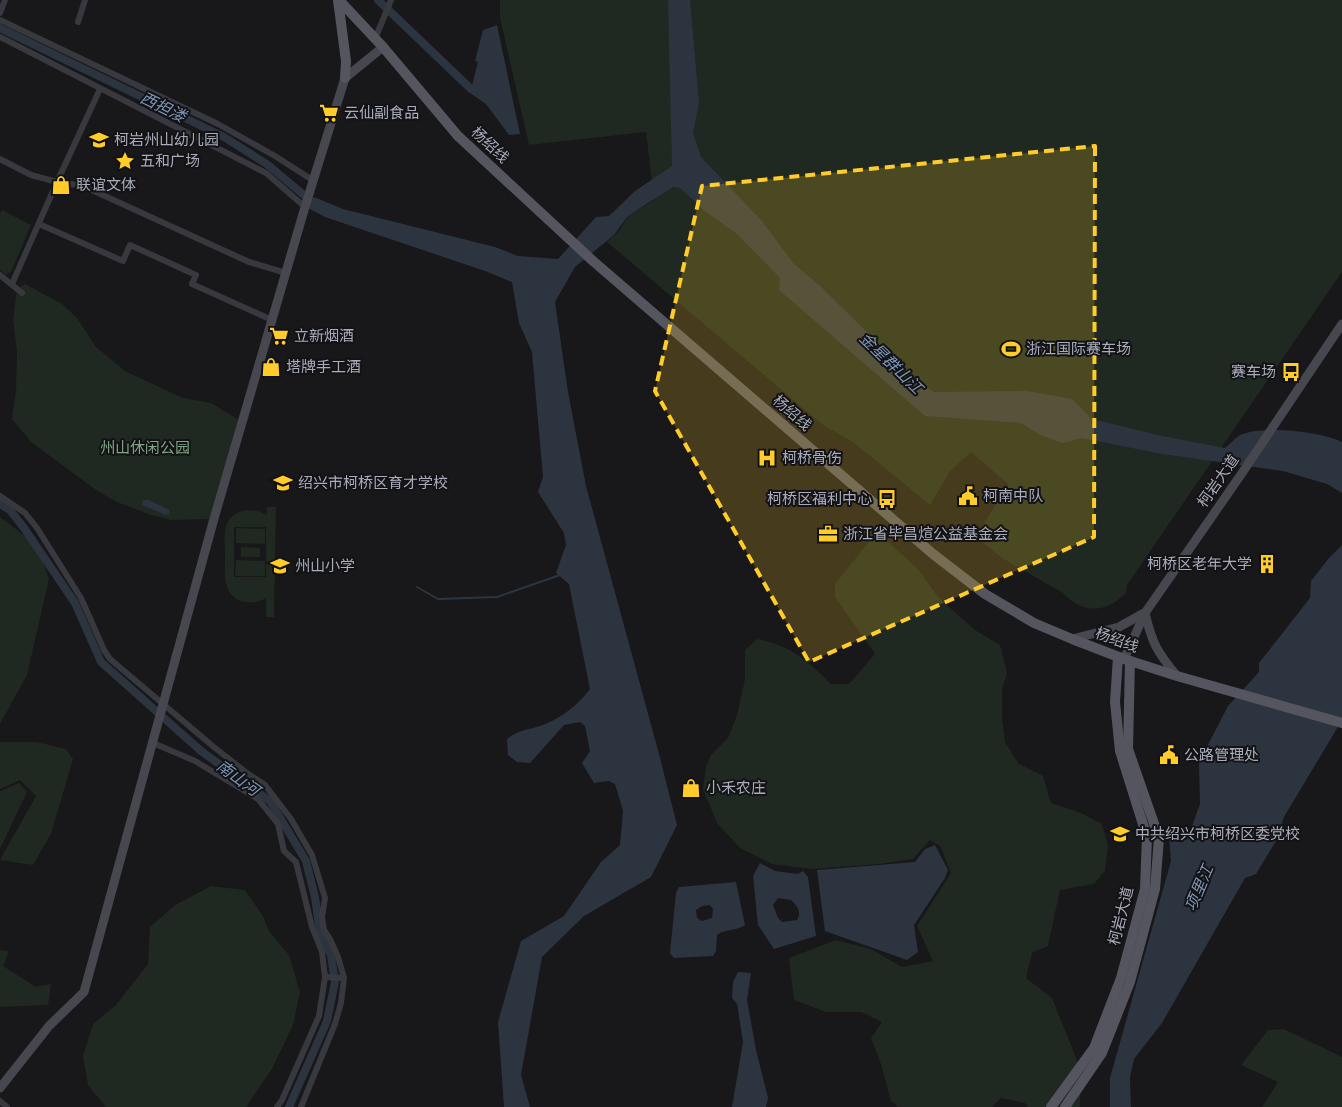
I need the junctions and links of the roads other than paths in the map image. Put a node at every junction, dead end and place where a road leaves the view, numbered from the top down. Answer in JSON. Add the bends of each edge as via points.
{"nodes":[{"id":1,"x":5,"y":0,"type":"edge"},
{"id":2,"x":85,"y":0,"type":"edge"},
{"id":3,"x":338,"y":0,"type":"edge"},
{"id":4,"x":390,"y":2,"type":"edge"},
{"id":5,"x":0,"y":13,"type":"edge"},
{"id":6,"x":0,"y":20,"type":"edge"},
{"id":7,"x":78,"y":22,"type":"dead end"},
{"id":8,"x":0,"y":38,"type":"edge"},
{"id":9,"x":375,"y":39,"type":"junction"},
{"id":10,"x":383,"y":48,"type":"junction"},
{"id":11,"x":345,"y":78,"type":"junction"},
{"id":12,"x":100,"y":89,"type":"junction"},
{"id":13,"x":0,"y":158,"type":"edge"},
{"id":14,"x":314,"y":181,"type":"junction"},
{"id":15,"x":56,"y":182,"type":"junction"},
{"id":16,"x":305,"y":207,"type":"junction"},
{"id":17,"x":38,"y":224,"type":"junction"},
{"id":18,"x":286,"y":274,"type":"junction"},
{"id":19,"x":0,"y":275,"type":"edge"},
{"id":20,"x":12,"y":284,"type":"junction"},
{"id":21,"x":22,"y":294,"type":"dead end"},
{"id":22,"x":272,"y":320,"type":"junction"},
{"id":23,"x":1342,"y":324,"type":"edge"},
{"id":24,"x":0,"y":496,"type":"edge"},
{"id":25,"x":1145,"y":613,"type":"junction"},
{"id":26,"x":1072,"y":639,"type":"junction"},
{"id":27,"x":1124,"y":659,"type":"junction"},
{"id":28,"x":1177,"y":676,"type":"junction"},
{"id":29,"x":163,"y":704,"type":"junction"},
{"id":30,"x":1342,"y":723,"type":"edge"},
{"id":31,"x":153,"y":743,"type":"junction"},
{"id":32,"x":291,"y":819,"type":"junction"},
{"id":33,"x":278,"y":824,"type":"junction"},
{"id":34,"x":325,"y":977,"type":"junction"},
{"id":35,"x":344,"y":978,"type":"junction"},
{"id":36,"x":0,"y":1088,"type":"edge"},
{"id":37,"x":0,"y":1101,"type":"edge"},
{"id":38,"x":7,"y":1107,"type":"edge"},
{"id":39,"x":277,"y":1107,"type":"edge"},
{"id":40,"x":302,"y":1107,"type":"edge"},
{"id":41,"x":1051,"y":1107,"type":"edge"},
{"id":42,"x":1065,"y":1107,"type":"edge"}],
"edges":[{"from":1,"to":5,"type":"street"},
{"from":2,"to":7,"type":"street"},
{"from":3,"to":9,"type":"main road","name":"杨绍线"},
{"from":3,"to":11,"type":"main road","via":[[346,61]]},
{"from":4,"to":9,"type":"street"},
{"from":6,"to":14,"type":"street","via":[[218,124]]},
{"from":8,"to":12,"type":"street"},
{"from":9,"to":10,"type":"main road","name":"杨绍线"},
{"from":10,"to":11,"type":"street"},
{"from":10,"to":26,"type":"main road","name":"杨绍线","via":[[458,136],[571,241],[934,554],[984,594],[1034,623]]},
{"from":11,"to":14,"type":"street"},
{"from":12,"to":15,"type":"street"},
{"from":12,"to":16,"type":"street","via":[[266,173]]},
{"from":13,"to":15,"type":"street","via":[[32,175]]},
{"from":14,"to":16,"type":"street"},
{"from":15,"to":17,"type":"street"},
{"from":15,"to":18,"type":"street","via":[[83,186],[249,262]]},
{"from":16,"to":18,"type":"street"},
{"from":17,"to":20,"type":"street"},
{"from":17,"to":22,"type":"street","via":[[122,261],[130,246],[196,275],[192,284]]},
{"from":18,"to":22,"type":"street"},
{"from":19,"to":20,"type":"street"},
{"from":20,"to":21,"type":"street"},
{"from":22,"to":29,"type":"street"},
{"from":23,"to":25,"type":"street","name":"柯岩大道"},
{"from":24,"to":29,"type":"street","via":[[25,513],[37,528],[81,598],[110,659]]},
{"from":25,"to":26,"type":"street","via":[[1119,627]]},
{"from":25,"to":27,"type":"street","name":"柯岩大道"},
{"from":25,"to":28,"type":"street","via":[[1151,638]]},
{"from":26,"to":27,"type":"main road","name":"杨绍线"},
{"from":27,"to":28,"type":"main road","name":"杨绍线"},
{"from":27,"to":41,"type":"main road","name":"柯岩大道","via":[[1115,702],[1120,751],[1147,837],[1145,889],[1121,978],[1094,1048]]},
{"from":27,"to":42,"type":"main road","name":"柯岩大道","via":[[1128,749],[1159,838],[1155,889],[1130,982],[1102,1053]]},
{"from":28,"to":30,"type":"main road","name":"杨绍线"},
{"from":29,"to":31,"type":"street"},
{"from":29,"to":32,"type":"street","via":[[265,785]]},
{"from":31,"to":33,"type":"street","via":[[195,761],[258,800]]},
{"from":31,"to":36,"type":"street","via":[[84,992],[49,1026]]},
{"from":32,"to":33,"type":"street"},
{"from":32,"to":35,"type":"street","via":[[312,855],[325,898],[324,930],[338,957]]},
{"from":33,"to":34,"type":"street","via":[[284,851],[296,862],[312,927],[322,952]]},
{"from":34,"to":35,"type":"street"},
{"from":34,"to":39,"type":"street","via":[[319,1016]]},
{"from":35,"to":40,"type":"street","via":[[335,1024]]},
{"from":37,"to":38,"type":"street"}]}
